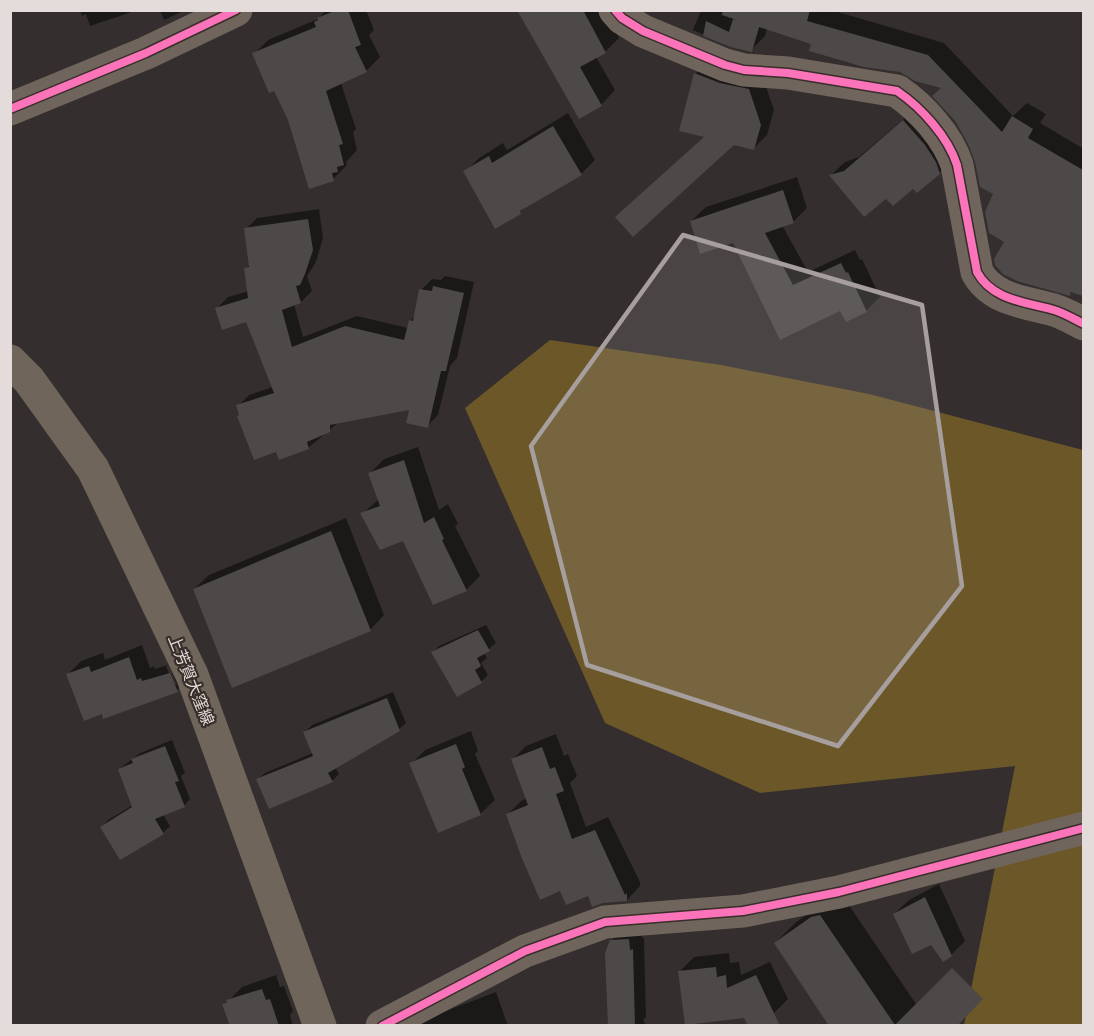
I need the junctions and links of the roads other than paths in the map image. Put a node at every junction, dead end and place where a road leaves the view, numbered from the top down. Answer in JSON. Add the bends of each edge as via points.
{"nodes":[{"id":1,"x":237,"y":10,"type":"edge"},
{"id":2,"x":615,"y":10,"type":"edge"},
{"id":3,"x":10,"y":110,"type":"edge"},
{"id":4,"x":1083,"y":324,"type":"edge"},
{"id":5,"x":17,"y":376,"type":"edge"},
{"id":6,"x":1083,"y":828,"type":"edge"},
{"id":7,"x":320,"y":1026,"type":"edge"},
{"id":8,"x":381,"y":1026,"type":"edge"}],
"edges":[{"from":1,"to":3,"type":"street"},
{"from":2,"to":4,"type":"street","via":[[643,31],[725,65],[897,92],[907,98],[953,152],[982,282],[998,294],[1055,310]]},
{"from":5,"to":7,"type":"main road","name":"上芳賀大窪線","via":[[93,469],[192,675]]},
{"from":6,"to":8,"type":"street","via":[[839,892],[743,910],[605,922],[525,951]]}]}
